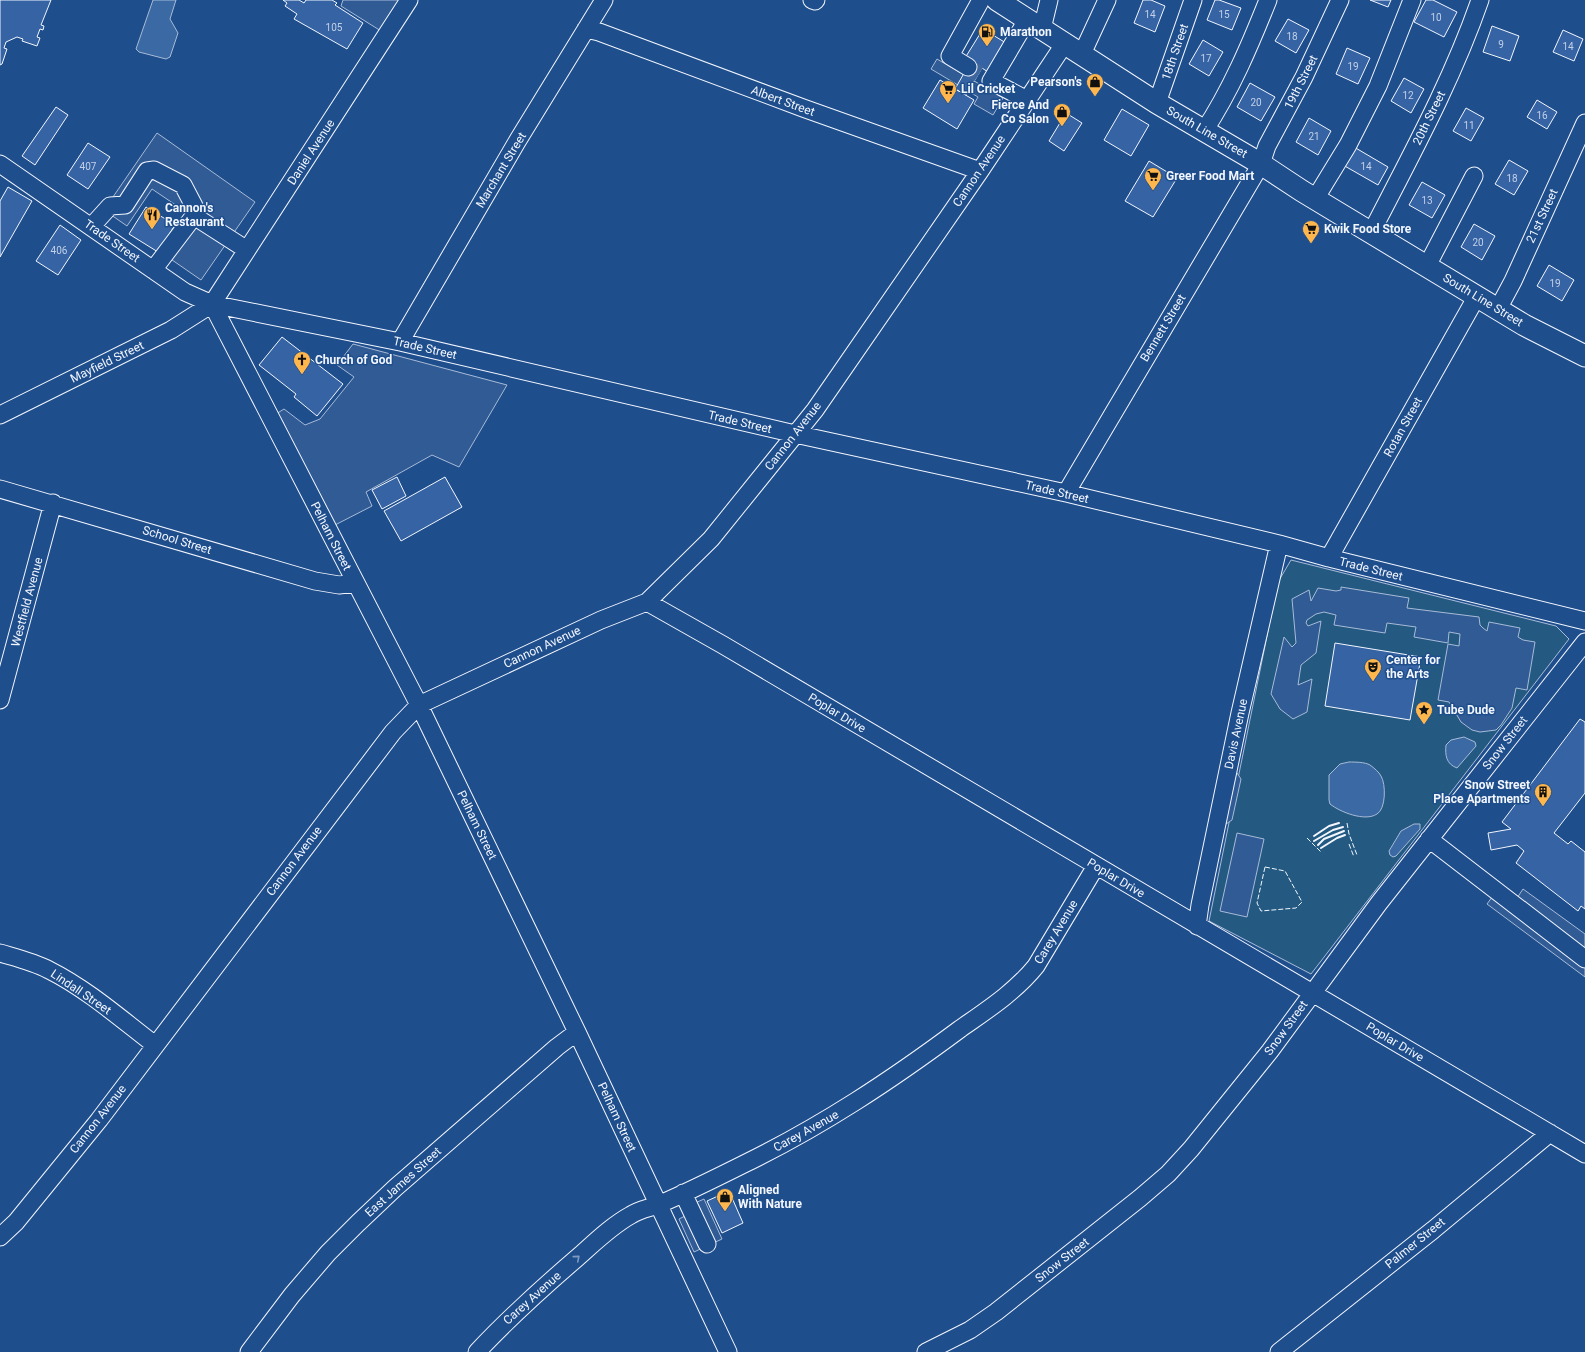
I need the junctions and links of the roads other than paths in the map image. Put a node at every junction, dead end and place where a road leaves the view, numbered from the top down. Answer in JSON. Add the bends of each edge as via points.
{"nodes":[{"id":1,"x":409,"y":0,"type":"edge"},
{"id":2,"x":604,"y":0,"type":"edge"},
{"id":3,"x":812,"y":0,"type":"edge"},
{"id":4,"x":816,"y":0,"type":"edge"},
{"id":5,"x":981,"y":0,"type":"edge"},
{"id":6,"x":997,"y":0,"type":"edge"},
{"id":7,"x":1050,"y":0,"type":"edge"},
{"id":8,"x":1107,"y":0,"type":"edge"},
{"id":9,"x":1194,"y":0,"type":"edge"},
{"id":10,"x":1268,"y":0,"type":"edge"},
{"id":11,"x":1340,"y":0,"type":"edge"},
{"id":12,"x":1412,"y":0,"type":"edge"},
{"id":13,"x":1480,"y":0,"type":"edge"},
{"id":14,"x":1035,"y":24,"type":"junction"},
{"id":15,"x":586,"y":29,"type":"junction"},
{"id":16,"x":1065,"y":43,"type":"junction"},
{"id":17,"x":1082,"y":54,"type":"junction"},
{"id":18,"x":979,"y":74,"type":"junction"},
{"id":19,"x":1027,"y":100,"type":"junction"},
{"id":20,"x":1157,"y":103,"type":"junction"},
{"id":21,"x":1585,"y":123,"type":"edge"},
{"id":22,"x":1204,"y":131,"type":"junction"},
{"id":23,"x":0,"y":164,"type":"edge"},
{"id":24,"x":1261,"y":164,"type":"junction"},
{"id":25,"x":980,"y":171,"type":"junction"},
{"id":26,"x":1474,"y":176,"type":"dead end"},
{"id":27,"x":1315,"y":199,"type":"junction"},
{"id":28,"x":194,"y":216,"type":"junction"},
{"id":29,"x":91,"y":227,"type":"junction"},
{"id":30,"x":1371,"y":233,"type":"junction"},
{"id":31,"x":248,"y":250,"type":"junction"},
{"id":32,"x":1427,"y":266,"type":"junction"},
{"id":33,"x":153,"y":270,"type":"junction"},
{"id":34,"x":1477,"y":296,"type":"junction"},
{"id":35,"x":212,"y":304,"type":"junction"},
{"id":36,"x":1498,"y":309,"type":"junction"},
{"id":37,"x":400,"y":342,"type":"junction"},
{"id":38,"x":1585,"y":356,"type":"edge"},
{"id":39,"x":0,"y":415,"type":"edge"},
{"id":40,"x":795,"y":434,"type":"junction"},
{"id":41,"x":0,"y":489,"type":"edge"},
{"id":42,"x":1066,"y":493,"type":"junction"},
{"id":43,"x":53,"y":503,"type":"junction"},
{"id":44,"x":1280,"y":544,"type":"junction"},
{"id":45,"x":1329,"y":558,"type":"junction"},
{"id":46,"x":355,"y":583,"type":"junction"},
{"id":47,"x":647,"y":602,"type":"junction"},
{"id":48,"x":1585,"y":621,"type":"edge"},
{"id":49,"x":1585,"y":642,"type":"edge"},
{"id":50,"x":0,"y":700,"type":"edge"},
{"id":51,"x":418,"y":705,"type":"junction"},
{"id":52,"x":1430,"y":839,"type":"junction"},
{"id":53,"x":1096,"y":866,"type":"junction"},
{"id":54,"x":1197,"y":926,"type":"junction"},
{"id":55,"x":0,"y":953,"type":"edge"},
{"id":56,"x":1585,"y":959,"type":"edge"},
{"id":57,"x":1312,"y":993,"type":"junction"},
{"id":58,"x":577,"y":1032,"type":"junction"},
{"id":59,"x":154,"y":1045,"type":"junction"},
{"id":60,"x":1550,"y":1133,"type":"junction"},
{"id":61,"x":1585,"y":1154,"type":"edge"},
{"id":62,"x":683,"y":1193,"type":"junction"},
{"id":63,"x":658,"y":1205,"type":"junction"},
{"id":64,"x":697,"y":1224,"type":"junction"},
{"id":65,"x":0,"y":1237,"type":"edge"},
{"id":66,"x":673,"y":1237,"type":"junction"},
{"id":67,"x":707,"y":1244,"type":"dead end"},
{"id":68,"x":249,"y":1352,"type":"edge"},
{"id":69,"x":477,"y":1352,"type":"edge"},
{"id":70,"x":728,"y":1352,"type":"edge"},
{"id":71,"x":926,"y":1352,"type":"edge"},
{"id":72,"x":1279,"y":1352,"type":"edge"}],
"edges":[{"from":1,"to":31,"type":"street","name":"Daniel Avenue"},
{"from":2,"to":15,"type":"street","name":"Marchant Street"},
{"from":3,"to":4,"type":"street"},
{"from":5,"to":18,"type":"street","via":[[950,56]]},
{"from":6,"to":14,"type":"main road","name":"South Line Street"},
{"from":7,"to":14,"type":"street"},
{"from":8,"to":17,"type":"street"},
{"from":9,"to":20,"type":"street","name":"18th Street"},
{"from":10,"to":22,"type":"street","via":[[1236,75]]},
{"from":11,"to":24,"type":"street","name":"19th Street","via":[[1304,77],[1267,146]]},
{"from":12,"to":27,"type":"street","via":[[1378,86],[1348,145]]},
{"from":13,"to":30,"type":"street","name":"20th Street","via":[[1444,90]]},
{"from":14,"to":16,"type":"main road","name":"South Line Street"},
{"from":14,"to":18,"type":"street"},
{"from":15,"to":25,"type":"street","name":"Albert Street"},
{"from":15,"to":37,"type":"street","name":"Marchant Street"},
{"from":16,"to":17,"type":"main road","name":"South Line Street"},
{"from":16,"to":19,"type":"street","name":"Cannon Avenue"},
{"from":17,"to":20,"type":"main road","name":"South Line Street"},
{"from":18,"to":19,"type":"street"},
{"from":19,"to":25,"type":"street","name":"Cannon Avenue"},
{"from":20,"to":22,"type":"main road","name":"South Line Street"},
{"from":21,"to":36,"type":"street","name":"21st Street"},
{"from":22,"to":24,"type":"main road","name":"South Line Street"},
{"from":23,"to":29,"type":"street","name":"Trade Street"},
{"from":24,"to":27,"type":"main road","name":"South Line Street"},
{"from":24,"to":42,"type":"street","name":"Bennett Street"},
{"from":25,"to":40,"type":"street","name":"Cannon Avenue","via":[[815,410]]},
{"from":26,"to":32,"type":"street"},
{"from":27,"to":30,"type":"main road","name":"South Line Street"},
{"from":28,"to":29,"type":"street","via":[[194,206],[183,185],[154,170],[147,171],[125,205],[110,206]]},
{"from":28,"to":31,"type":"street"},
{"from":28,"to":33,"type":"street"},
{"from":29,"to":33,"type":"street","name":"Trade Street"},
{"from":30,"to":32,"type":"main road","name":"South Line Street"},
{"from":31,"to":35,"type":"street","name":"Daniel Avenue"},
{"from":32,"to":34,"type":"main road","name":"South Line Street"},
{"from":33,"to":35,"type":"street","name":"Trade Street","via":[[185,292]]},
{"from":34,"to":36,"type":"main road","name":"South Line Street"},
{"from":34,"to":45,"type":"street","name":"Rotan Street"},
{"from":35,"to":37,"type":"street","name":"Trade Street"},
{"from":35,"to":39,"type":"street","name":"Mayfield Street","via":[[171,330]]},
{"from":35,"to":46,"type":"street","name":"Pelham Street"},
{"from":36,"to":38,"type":"main road","name":"South Line Street"},
{"from":37,"to":40,"type":"street","name":"Trade Street"},
{"from":40,"to":42,"type":"street","name":"Trade Street"},
{"from":40,"to":47,"type":"street","name":"Cannon Avenue","via":[[711,539]]},
{"from":41,"to":43,"type":"street","name":"School Street"},
{"from":42,"to":44,"type":"street","name":"Trade Street"},
{"from":43,"to":46,"type":"street","name":"School Street","via":[[315,581],[339,585]]},
{"from":43,"to":50,"type":"street","name":"Westfield Avenue"},
{"from":44,"to":45,"type":"street","name":"Trade Street"},
{"from":44,"to":54,"type":"street","name":"Davis Avenue","via":[[1237,727]]},
{"from":45,"to":48,"type":"street","name":"Trade Street"},
{"from":46,"to":51,"type":"street","name":"Pelham Street"},
{"from":47,"to":51,"type":"street","name":"Cannon Avenue","via":[[600,620]]},
{"from":47,"to":53,"type":"street","name":"Poplar Drive"},
{"from":49,"to":52,"type":"street","name":"Snow Street"},
{"from":51,"to":58,"type":"street","name":"Pelham Street"},
{"from":51,"to":59,"type":"street","name":"Cannon Avenue","via":[[393,732]]},
{"from":52,"to":56,"type":"street"},
{"from":52,"to":57,"type":"street","name":"Snow Street"},
{"from":53,"to":54,"type":"street","name":"Poplar Drive"},
{"from":53,"to":62,"type":"street","name":"Carey Avenue","via":[[1036,966],[1014,989],[905,1069],[836,1115],[780,1146]]},
{"from":54,"to":57,"type":"street","name":"Poplar Drive"},
{"from":55,"to":59,"type":"street","name":"Lindall Street","via":[[48,969],[68,980]]},
{"from":57,"to":60,"type":"street","name":"Poplar Drive"},
{"from":57,"to":71,"type":"street","name":"Snow Street","via":[[1270,1051],[1168,1174],[996,1312],[970,1330]]},
{"from":58,"to":63,"type":"street","name":"Pelham Street"},
{"from":58,"to":68,"type":"street","name":"East James Street","via":[[395,1188],[358,1223],[328,1253]]},
{"from":59,"to":65,"type":"street","name":"Cannon Avenue","via":[[98,1120],[16,1222]]},
{"from":60,"to":61,"type":"street","name":"Poplar Drive"},
{"from":60,"to":72,"type":"street","name":"Palmer Street"},
{"from":62,"to":63,"type":"street","name":"Carey Avenue"},
{"from":62,"to":64,"type":"street"},
{"from":63,"to":66,"type":"street","name":"Pelham Street"},
{"from":69,"to":63,"type":"street","name":"Carey Avenue","one_way":true,"via":[[502,1326],[597,1241],[632,1214]]},
{"from":64,"to":66,"type":"street"},
{"from":64,"to":67,"type":"street"},
{"from":66,"to":70,"type":"street","name":"Pelham Street"}]}
